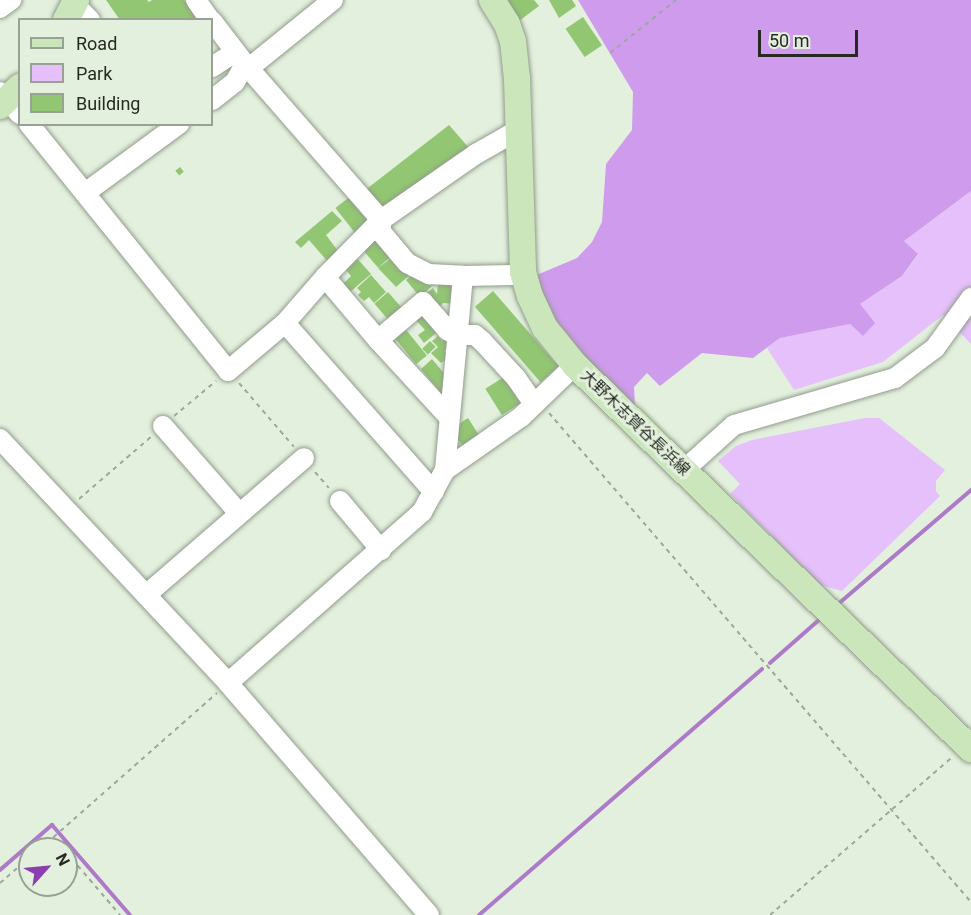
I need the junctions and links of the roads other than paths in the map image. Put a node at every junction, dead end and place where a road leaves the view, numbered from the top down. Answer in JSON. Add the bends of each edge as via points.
{"nodes":[{"id":1,"x":10,"y":0,"type":"edge"},
{"id":2,"x":196,"y":0,"type":"edge"},
{"id":3,"x":333,"y":0,"type":"edge"},
{"id":4,"x":492,"y":0,"type":"edge"},
{"id":5,"x":0,"y":8,"type":"edge"},
{"id":6,"x":210,"y":18,"type":"edge"},
{"id":7,"x":213,"y":23,"type":"edge"},
{"id":8,"x":243,"y":61,"type":"junction"},
{"id":9,"x":213,"y":67,"type":"edge"},
{"id":10,"x":213,"y":99,"type":"edge"},
{"id":11,"x":31,"y":126,"type":"edge"},
{"id":12,"x":176,"y":126,"type":"edge"},
{"id":13,"x":518,"y":130,"type":"junction"},
{"id":14,"x":85,"y":193,"type":"junction"},
{"id":15,"x":381,"y":220,"type":"junction"},
{"id":16,"x":523,"y":272,"type":"junction"},
{"id":17,"x":463,"y":276,"type":"junction"},
{"id":18,"x":325,"y":277,"type":"junction"},
{"id":19,"x":971,"y":298,"type":"edge"},
{"id":20,"x":285,"y":323,"type":"junction"},
{"id":21,"x":457,"y":335,"type":"junction"},
{"id":22,"x":378,"y":340,"type":"junction"},
{"id":23,"x":575,"y":365,"type":"junction"},
{"id":24,"x":536,"y":402,"type":"junction"},
{"id":25,"x":448,"y":416,"type":"junction"},
{"id":26,"x":163,"y":426,"type":"road end"},
{"id":27,"x":0,"y":439,"type":"edge"},
{"id":28,"x":304,"y":458,"type":"road end"},
{"id":29,"x":445,"y":470,"type":"junction"},
{"id":30,"x":684,"y":471,"type":"junction"},
{"id":31,"x":434,"y":492,"type":"junction"},
{"id":32,"x":340,"y":501,"type":"road end"},
{"id":33,"x":240,"y":513,"type":"junction"},
{"id":34,"x":381,"y":549,"type":"junction"},
{"id":35,"x":146,"y":595,"type":"junction"},
{"id":36,"x":228,"y":683,"type":"junction"},
{"id":37,"x":969,"y":747,"type":"edge"},
{"id":38,"x":429,"y":915,"type":"edge"}],
"edges":[{"from":1,"to":5,"type":"street"},
{"from":2,"to":6,"type":"street"},
{"from":3,"to":8,"type":"street"},
{"from":4,"to":13,"type":"main road","name":"大野木志賀谷長浜線","via":[[513,41]]},
{"from":7,"to":8,"type":"street"},
{"from":8,"to":9,"type":"street"},
{"from":8,"to":10,"type":"street","via":[[235,82]]},
{"from":8,"to":15,"type":"street"},
{"from":11,"to":14,"type":"street"},
{"from":12,"to":14,"type":"street"},
{"from":13,"to":15,"type":"street","via":[[476,154]]},
{"from":13,"to":16,"type":"main road","name":"大野木志賀谷長浜線"},
{"from":14,"to":20,"type":"street","via":[[228,371]]},
{"from":15,"to":17,"type":"street","via":[[381,232],[407,263],[429,274]]},
{"from":15,"to":18,"type":"street"},
{"from":16,"to":17,"type":"street"},
{"from":16,"to":23,"type":"main road","name":"大野木志賀谷長浜線","via":[[546,328]]},
{"from":17,"to":21,"type":"street"},
{"from":18,"to":20,"type":"street"},
{"from":18,"to":22,"type":"street"},
{"from":19,"to":30,"type":"street","via":[[935,348],[895,378],[734,425]]},
{"from":20,"to":31,"type":"street"},
{"from":21,"to":22,"type":"street","via":[[447,330],[423,302]]},
{"from":21,"to":24,"type":"street","via":[[474,335],[482,341]]},
{"from":21,"to":25,"type":"street"},
{"from":22,"to":25,"type":"street"},
{"from":23,"to":24,"type":"street"},
{"from":23,"to":30,"type":"main road","name":"大野木志賀谷長浜線"},
{"from":24,"to":29,"type":"street","via":[[521,417]]},
{"from":25,"to":29,"type":"street"},
{"from":26,"to":33,"type":"street"},
{"from":27,"to":35,"type":"street"},
{"from":28,"to":33,"type":"street"},
{"from":29,"to":31,"type":"street"},
{"from":30,"to":37,"type":"main road","name":"大野木志賀谷長浜線"},
{"from":31,"to":34,"type":"street","via":[[422,512]]},
{"from":32,"to":34,"type":"street"},
{"from":33,"to":35,"type":"street"},
{"from":34,"to":36,"type":"street"},
{"from":35,"to":36,"type":"street"},
{"from":36,"to":38,"type":"street"}]}
